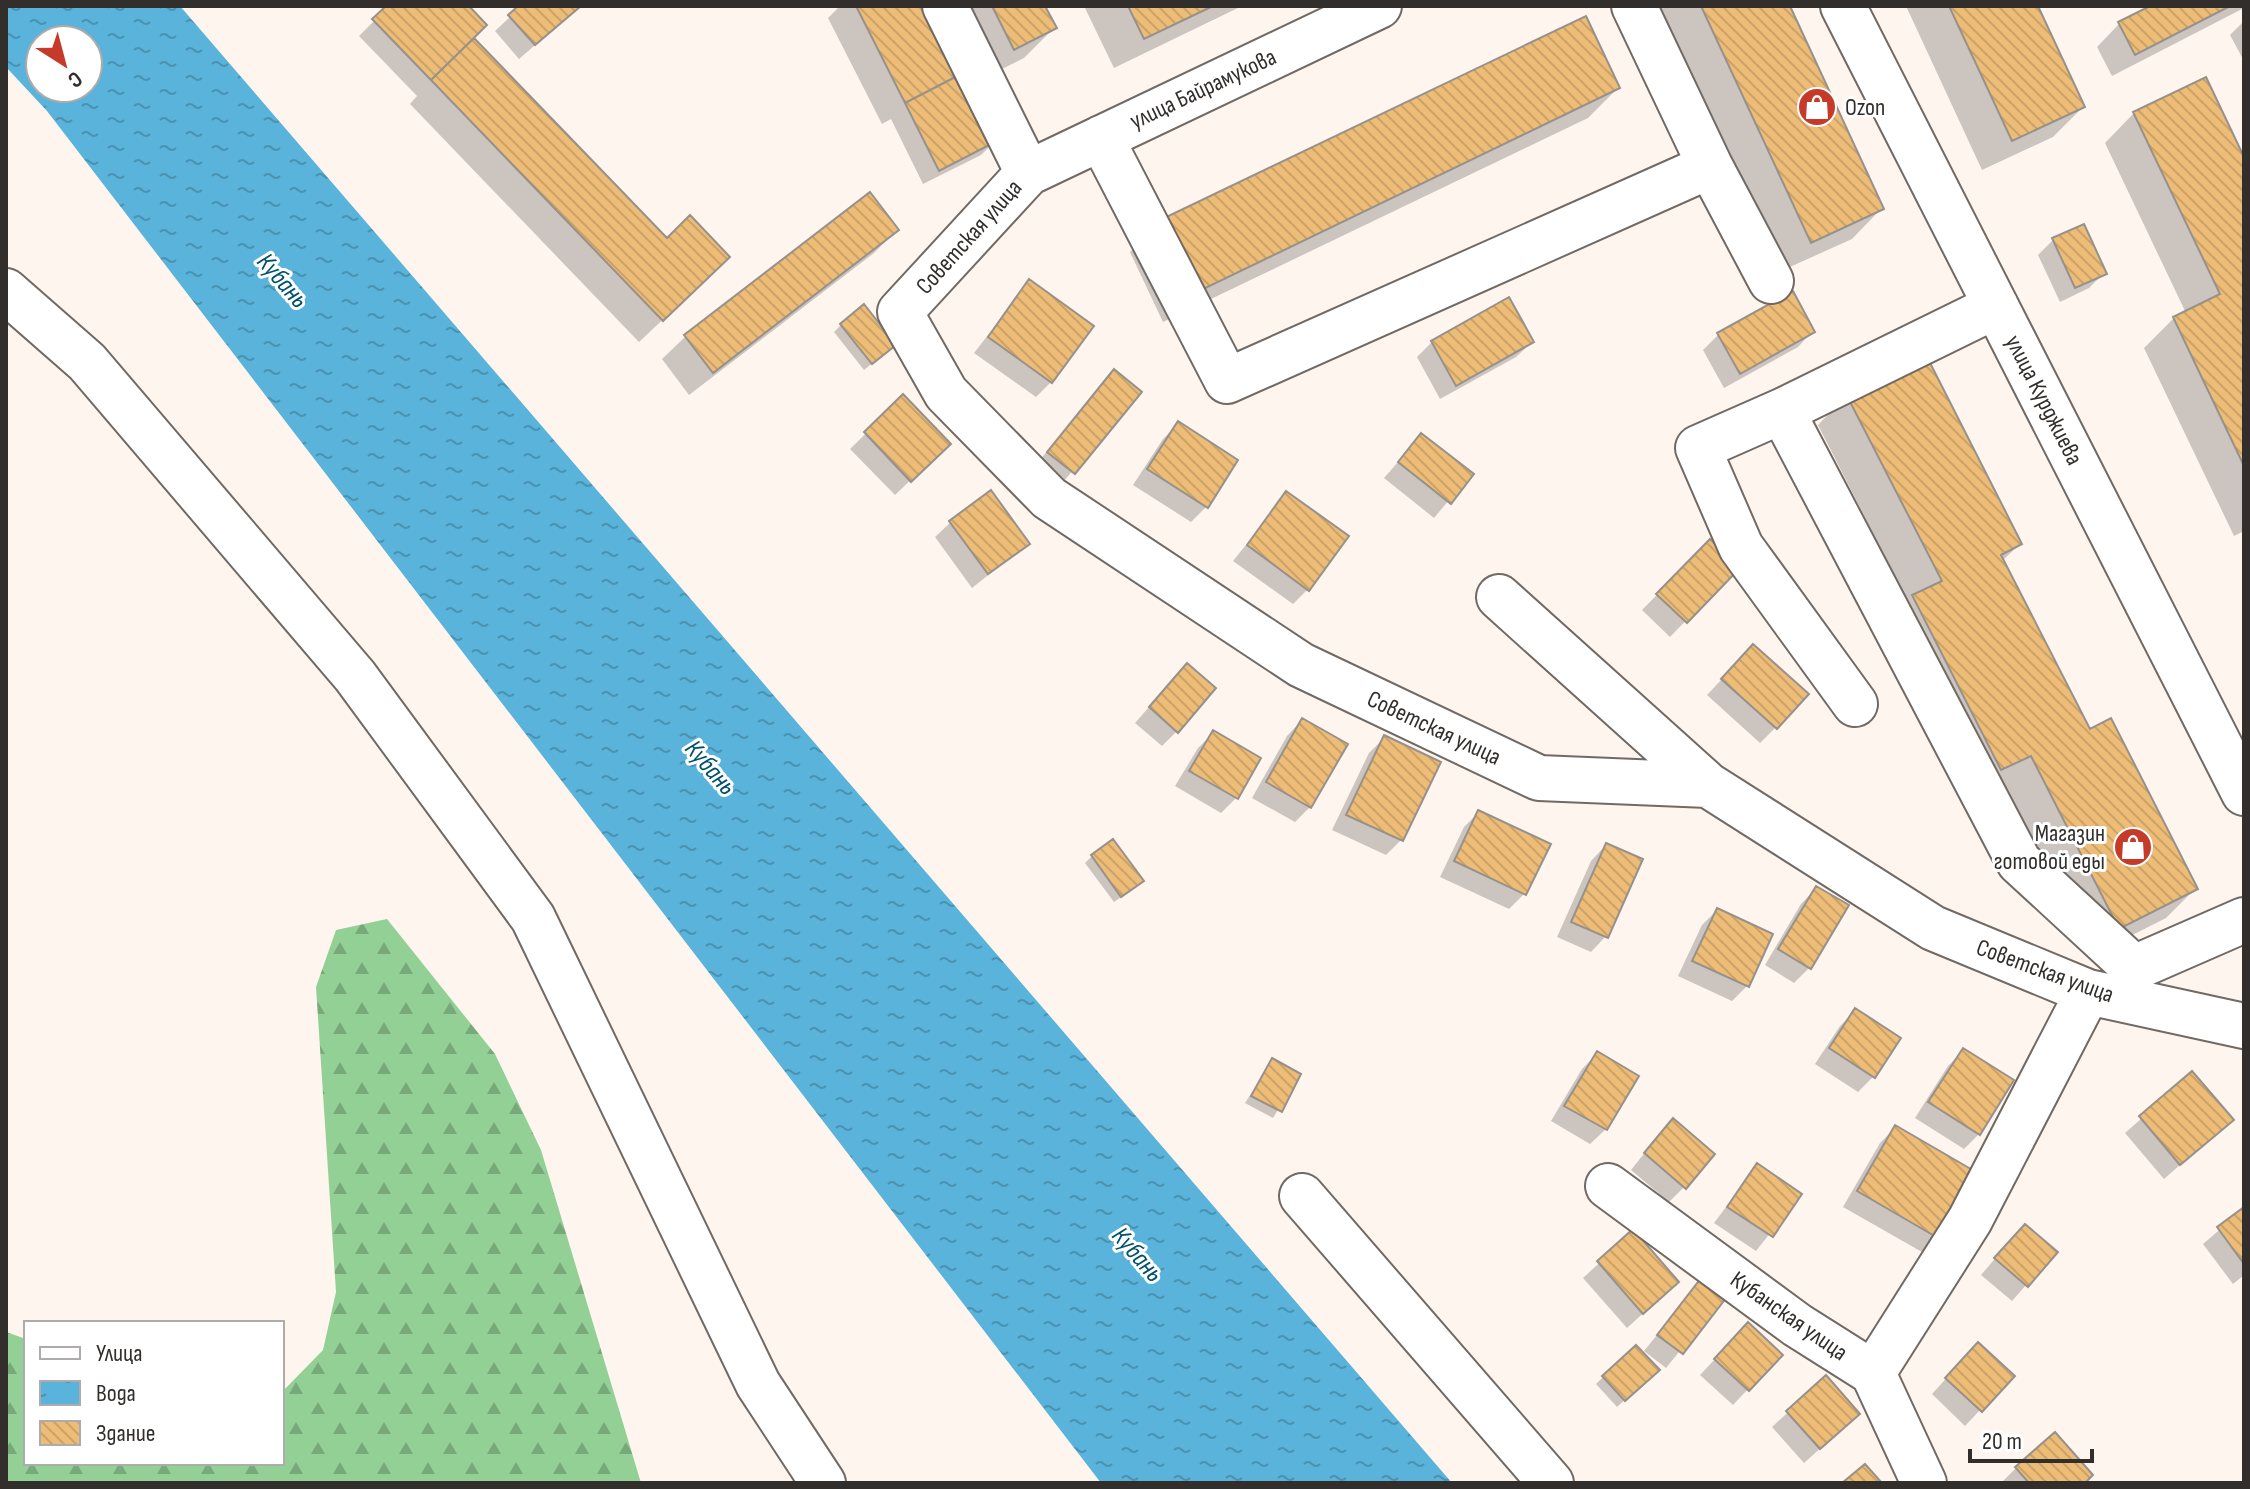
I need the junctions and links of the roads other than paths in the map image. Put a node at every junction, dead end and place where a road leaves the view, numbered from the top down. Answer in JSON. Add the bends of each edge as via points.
{"nodes":[{"id":1,"x":945,"y":6,"type":"edge"},
{"id":2,"x":1379,"y":6,"type":"edge"},
{"id":3,"x":1634,"y":6,"type":"edge"},
{"id":4,"x":1843,"y":6,"type":"edge"},
{"id":5,"x":1101,"y":138,"type":"junction"},
{"id":6,"x":1710,"y":166,"type":"junction"},
{"id":7,"x":1028,"y":173,"type":"junction"},
{"id":8,"x":1771,"y":281,"type":"dead end"},
{"id":9,"x":6,"y":291,"type":"edge"},
{"id":10,"x":1996,"y":306,"type":"junction"},
{"id":11,"x":1782,"y":411,"type":"junction"},
{"id":12,"x":1499,"y":597,"type":"dead end"},
{"id":13,"x":1855,"y":704,"type":"dead end"},
{"id":14,"x":1708,"y":785,"type":"junction"},
{"id":15,"x":2244,"y":793,"type":"edge"},
{"id":16,"x":2244,"y":920,"type":"edge"},
{"id":17,"x":2088,"y":992,"type":"junction"},
{"id":18,"x":2244,"y":1026,"type":"edge"},
{"id":19,"x":1608,"y":1186,"type":"dead end"},
{"id":20,"x":1302,"y":1196,"type":"dead end"},
{"id":21,"x":1873,"y":1373,"type":"junction"},
{"id":22,"x":823,"y":1483,"type":"edge"},
{"id":23,"x":1551,"y":1483,"type":"edge"},
{"id":24,"x":1924,"y":1483,"type":"edge"}],
"edges":[{"from":1,"to":7,"type":"street"},
{"from":2,"to":5,"type":"street","name":"улица Байрамукова"},
{"from":3,"to":6,"type":"street"},
{"from":4,"to":10,"type":"street","name":"улица Курджиева"},
{"from":5,"to":6,"type":"street","via":[[1227,381]]},
{"from":5,"to":7,"type":"street","name":"улица Байрамукова"},
{"from":6,"to":8,"type":"street"},
{"from":7,"to":14,"type":"street","name":"Советская улица","via":[[900,312],[946,393],[1049,498],[1301,665],[1539,778]]},
{"from":9,"to":22,"type":"street","via":[[87,362],[355,676],[533,918],[758,1384]]},
{"from":10,"to":11,"type":"street"},
{"from":10,"to":15,"type":"street","name":"улица Курджиева"},
{"from":11,"to":13,"type":"street","via":[[1698,448],[1741,547]]},
{"from":11,"to":16,"type":"street","via":[[2019,862],[2134,968]]},
{"from":12,"to":14,"type":"street"},
{"from":14,"to":17,"type":"street","name":"Советская улица","via":[[1933,928]]},
{"from":17,"to":18,"type":"street","name":"Советская улица"},
{"from":17,"to":21,"type":"street","via":[[1970,1220]]},
{"from":19,"to":21,"type":"street","name":"Кубанская улица","via":[[1797,1325]]},
{"from":20,"to":23,"type":"street"},
{"from":21,"to":24,"type":"street","name":"Кубанская улица"}]}
